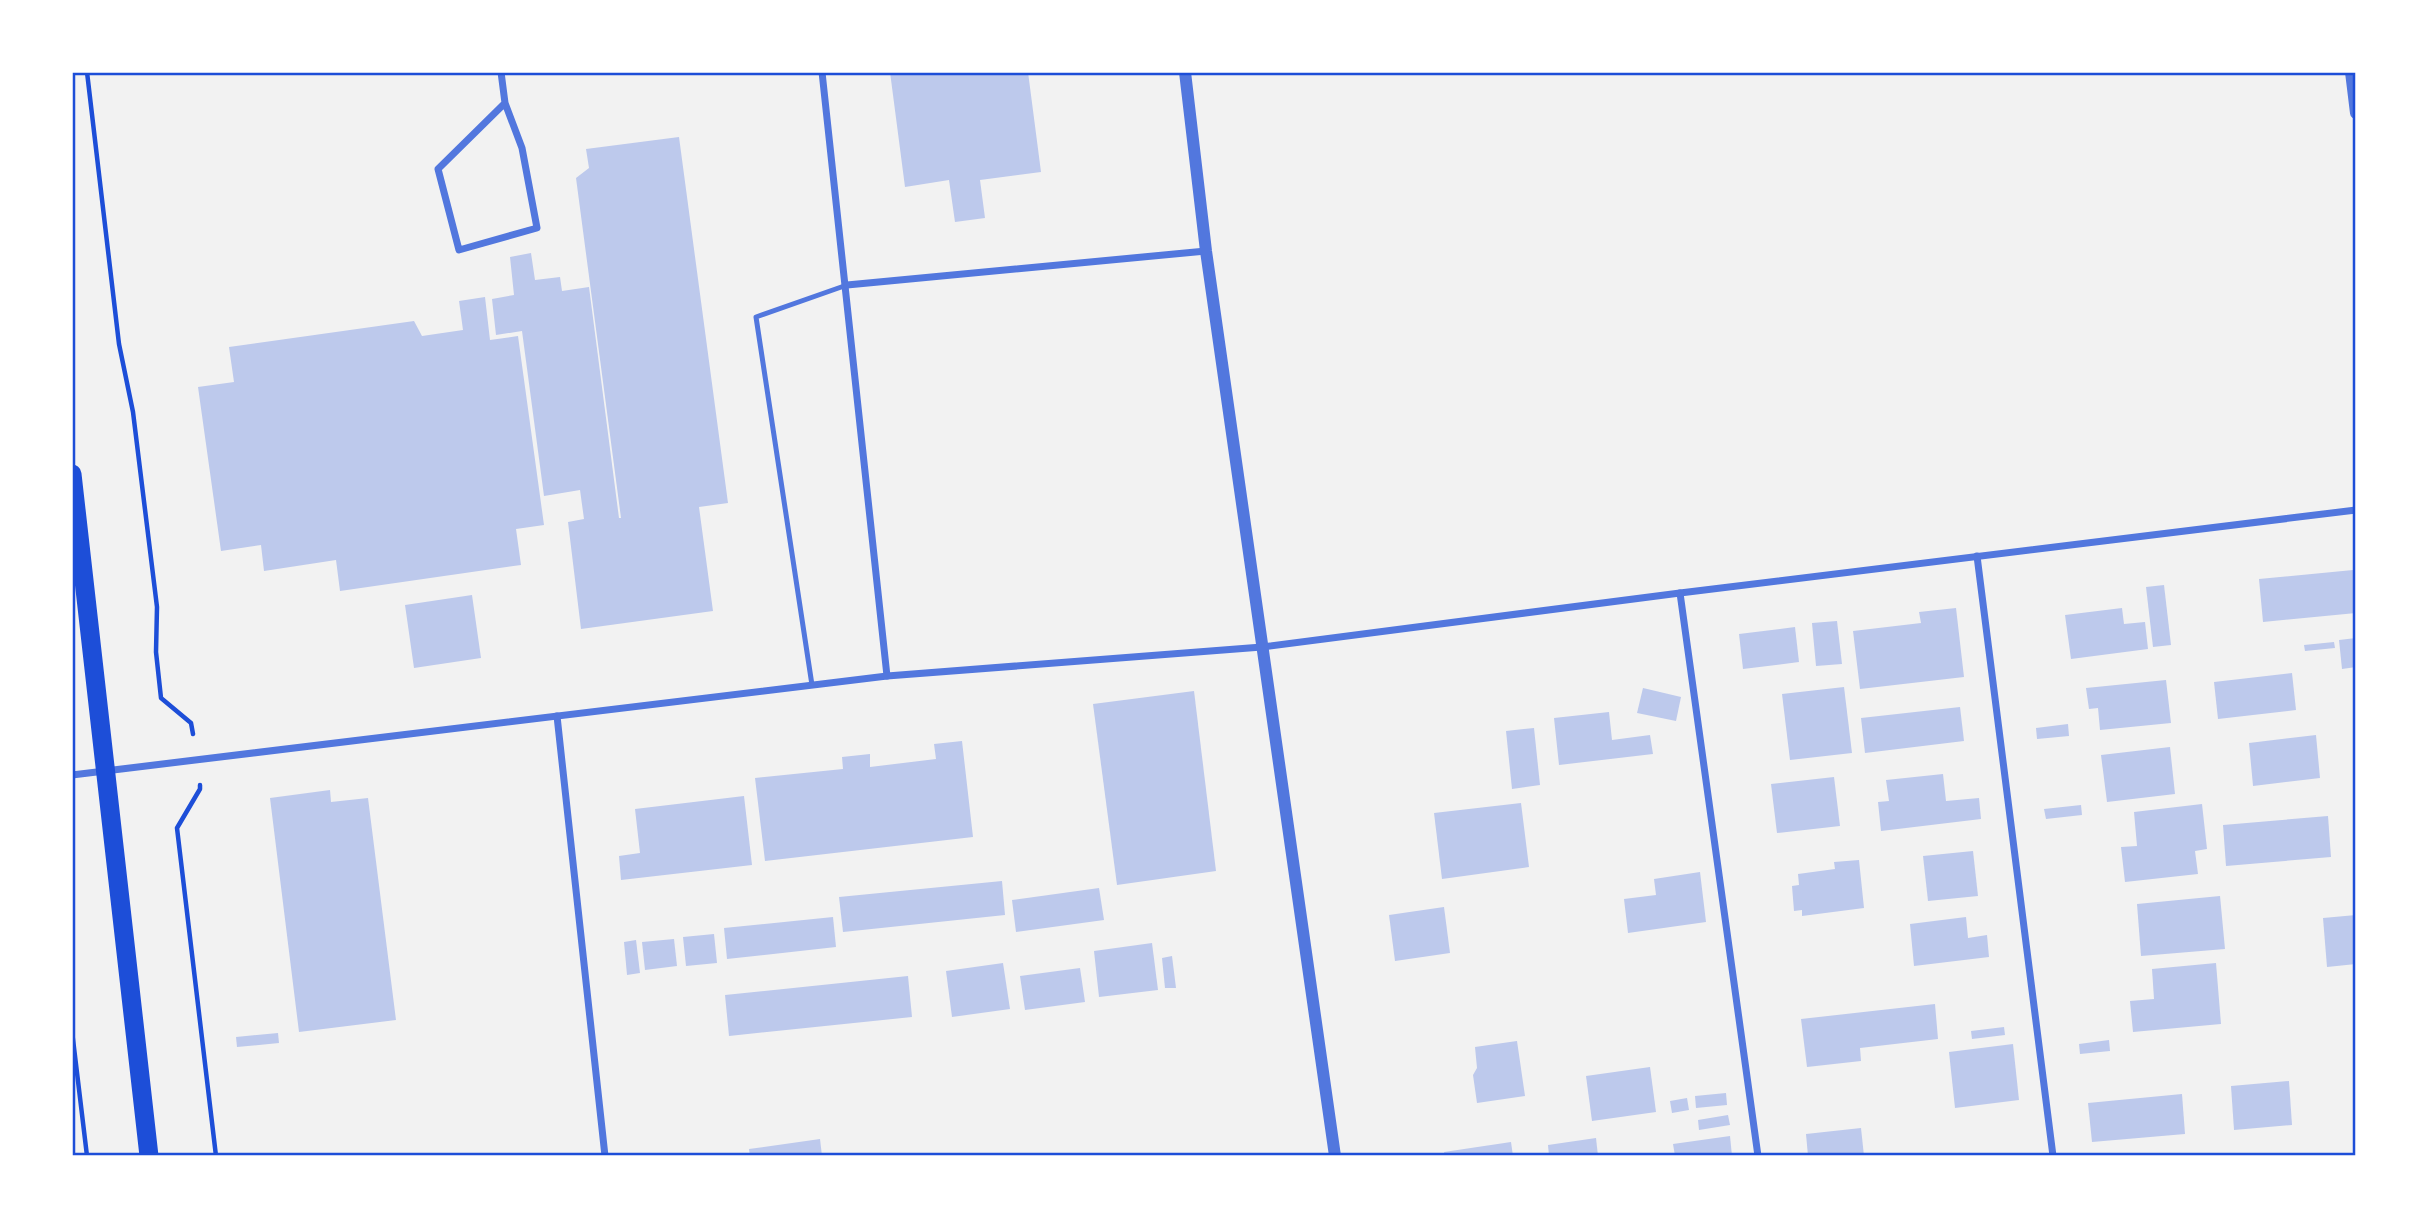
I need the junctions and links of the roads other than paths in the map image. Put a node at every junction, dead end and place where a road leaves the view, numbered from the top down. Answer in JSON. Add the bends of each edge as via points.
{"nodes":[{"id":1,"x":500,"y":72,"type":"edge"},
{"id":2,"x":822,"y":72,"type":"edge"},
{"id":3,"x":1185,"y":72,"type":"edge"},
{"id":4,"x":2351,"y":72,"type":"edge"},
{"id":5,"x":505,"y":103,"type":"junction"},
{"id":6,"x":2356,"y":113,"type":"edge"},
{"id":7,"x":1206,"y":251,"type":"junction"},
{"id":8,"x":847,"y":285,"type":"junction"},
{"id":9,"x":72,"y":474,"type":"edge"},
{"id":10,"x":2356,"y":510,"type":"edge"},
{"id":11,"x":1977,"y":556,"type":"junction"},
{"id":12,"x":1680,"y":593,"type":"junction"},
{"id":13,"x":1262,"y":647,"type":"junction"},
{"id":14,"x":887,"y":676,"type":"junction"},
{"id":15,"x":811,"y":685,"type":"junction"},
{"id":16,"x":557,"y":716,"type":"junction"},
{"id":17,"x":107,"y":771,"type":"junction"},
{"id":18,"x":72,"y":775,"type":"edge"},
{"id":19,"x":149,"y":1156,"type":"edge"},
{"id":20,"x":605,"y":1156,"type":"edge"},
{"id":21,"x":1335,"y":1156,"type":"edge"},
{"id":22,"x":1758,"y":1156,"type":"edge"},
{"id":23,"x":2053,"y":1156,"type":"edge"}],
"edges":[{"from":1,"to":5,"type":"street"},
{"from":2,"to":8,"type":"street"},
{"from":3,"to":7,"type":"street"},
{"from":4,"to":6,"type":"street"},
{"from":5,"to":5,"type":"street","via":[[522,148],[537,228],[459,250],[438,169]]},
{"from":7,"to":8,"type":"street"},
{"from":7,"to":13,"type":"street"},
{"from":8,"to":14,"type":"street"},
{"from":8,"to":15,"type":"lane","via":[[756,317]]},
{"from":9,"to":17,"type":"highway"},
{"from":10,"to":11,"type":"street"},
{"from":11,"to":12,"type":"street"},
{"from":11,"to":23,"type":"street"},
{"from":12,"to":13,"type":"street"},
{"from":12,"to":22,"type":"street"},
{"from":13,"to":14,"type":"street"},
{"from":13,"to":21,"type":"street"},
{"from":14,"to":15,"type":"street"},
{"from":15,"to":16,"type":"street"},
{"from":16,"to":17,"type":"street"},
{"from":16,"to":20,"type":"street"},
{"from":17,"to":18,"type":"street"},
{"from":17,"to":19,"type":"highway"}]}
